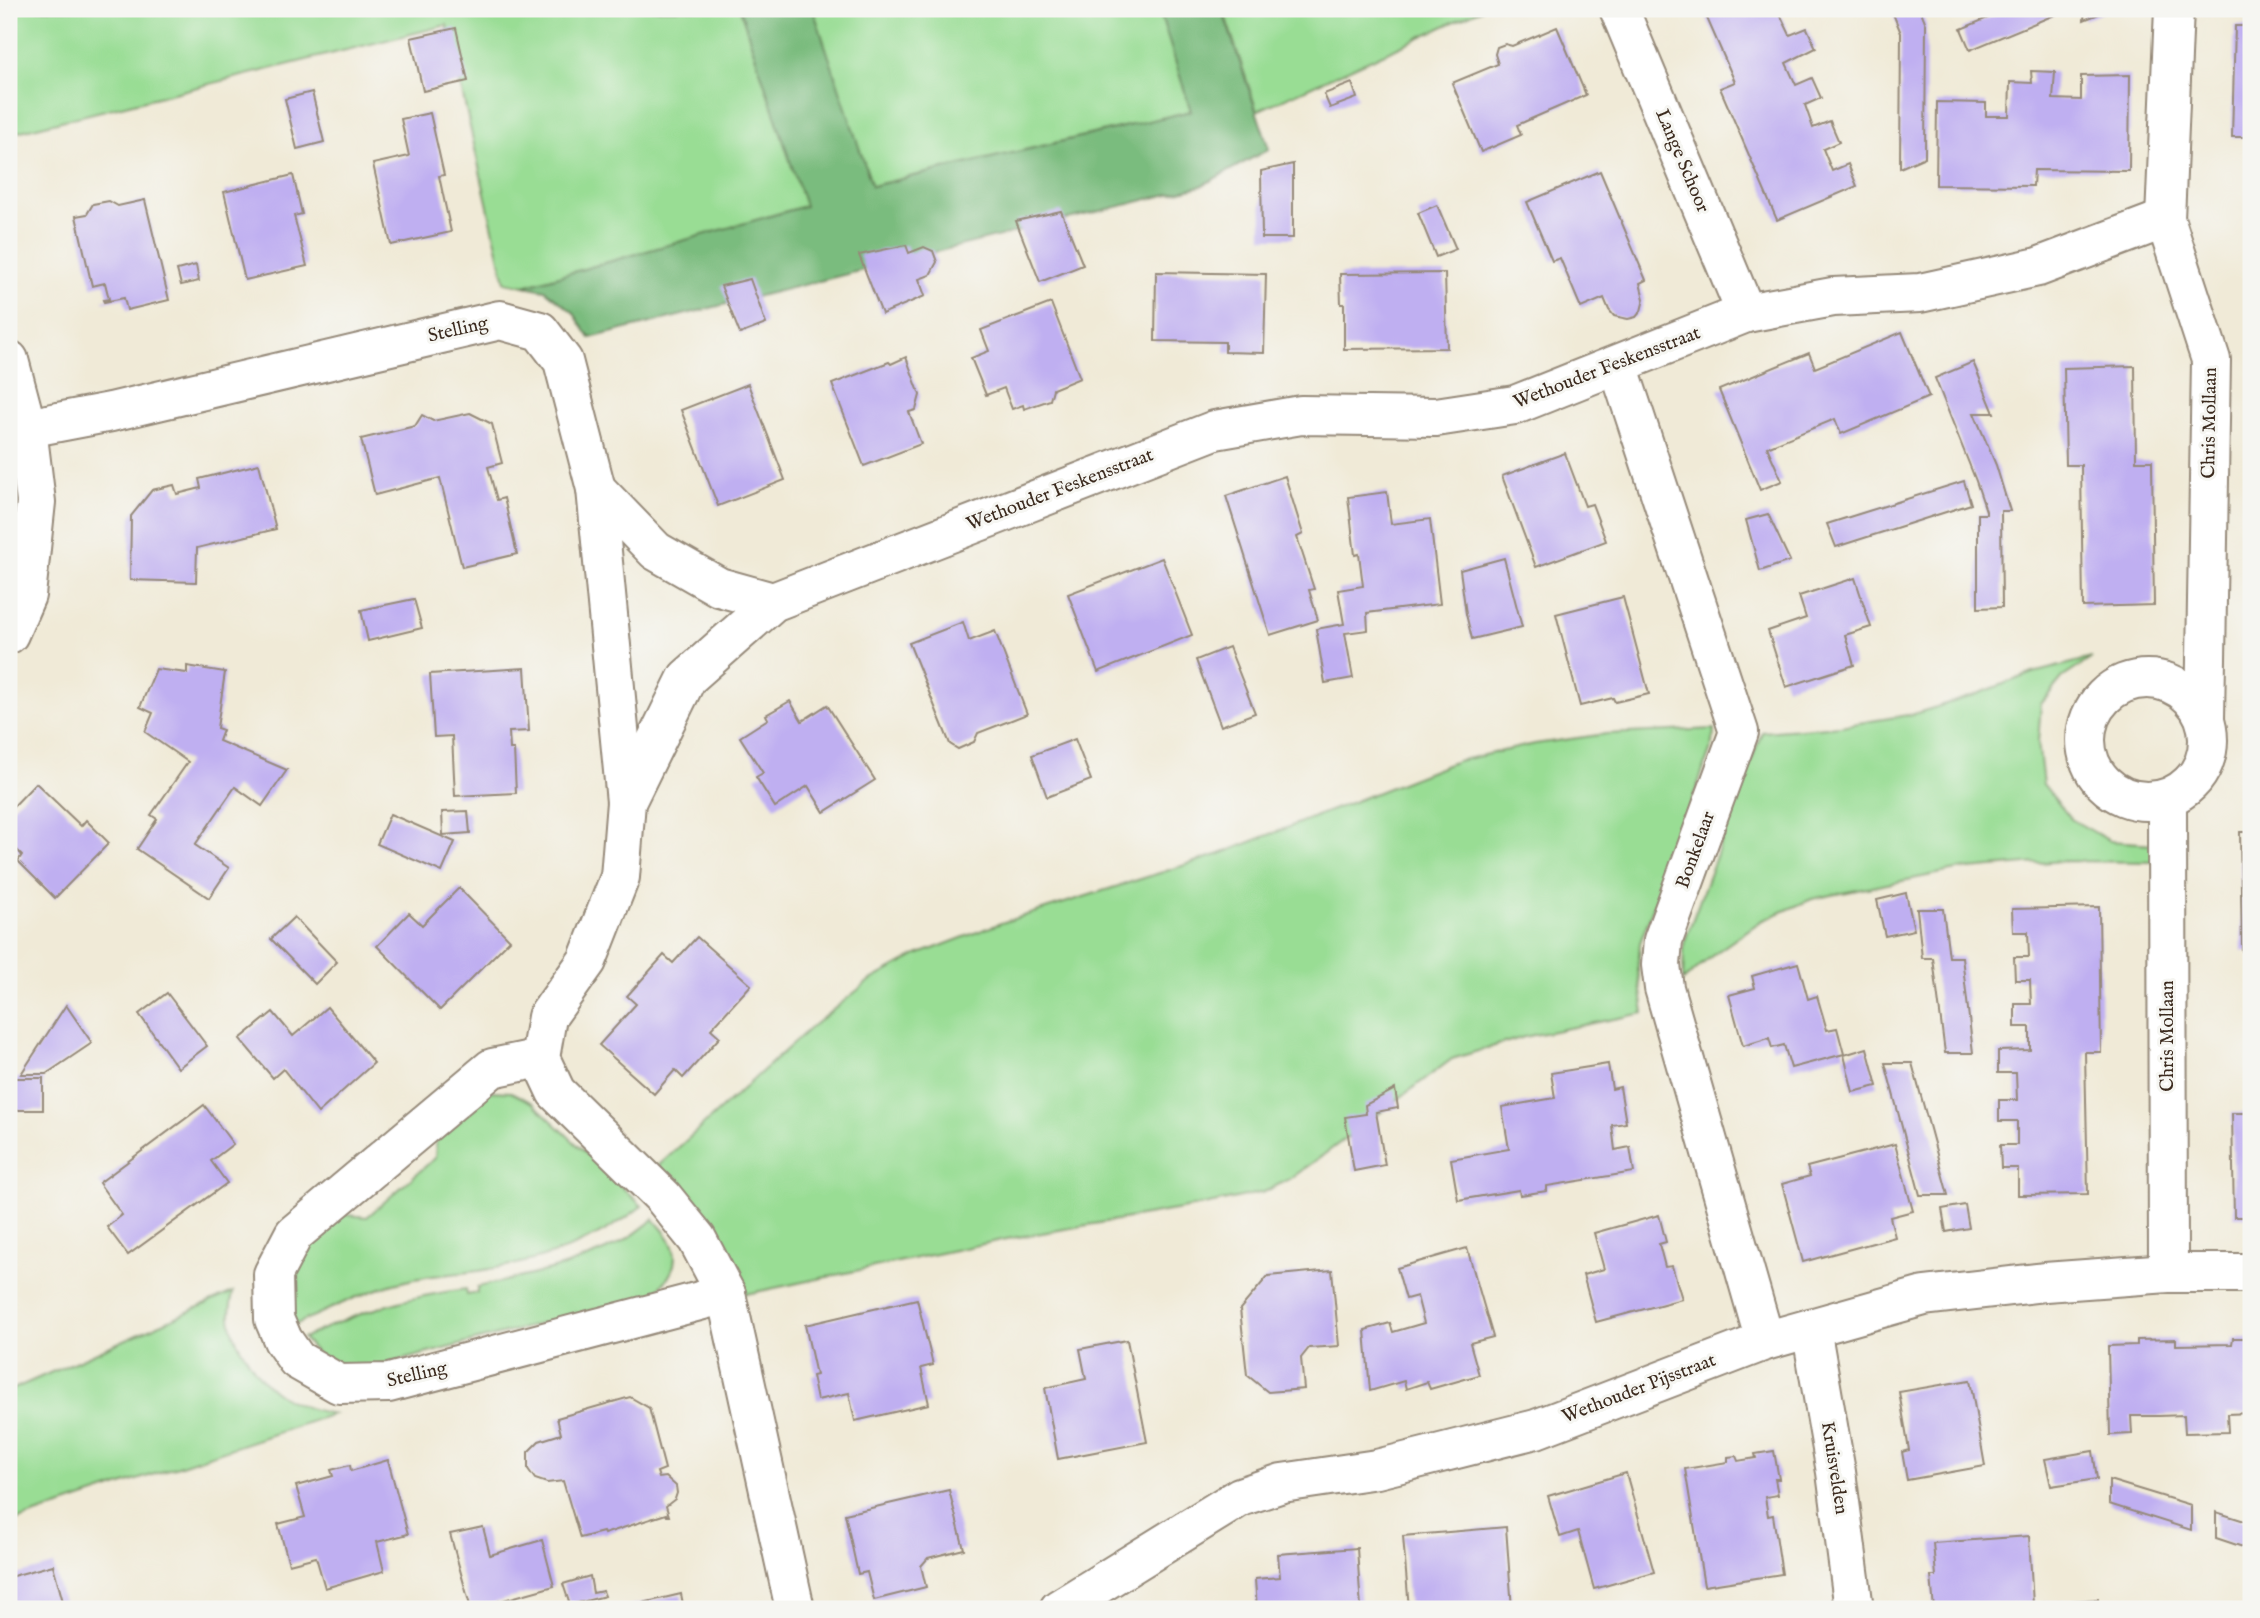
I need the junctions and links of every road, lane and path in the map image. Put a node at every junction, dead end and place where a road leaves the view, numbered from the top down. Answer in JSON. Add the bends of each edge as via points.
{"nodes":[{"id":1,"x":1619,"y":9,"type":"edge"},
{"id":2,"x":2174,"y":9,"type":"edge"},
{"id":3,"x":2165,"y":219,"type":"junction"},
{"id":4,"x":1746,"y":313,"type":"junction"},
{"id":5,"x":9,"y":360,"type":"edge"},
{"id":6,"x":1618,"y":365,"type":"junction"},
{"id":7,"x":27,"y":428,"type":"junction"},
{"id":8,"x":596,"y":489,"type":"junction"},
{"id":9,"x":773,"y":602,"type":"junction"},
{"id":10,"x":9,"y":634,"type":"edge"},
{"id":11,"x":2206,"y":719,"type":"junction"},
{"id":12,"x":2167,"y":799,"type":"junction"},
{"id":13,"x":626,"y":802,"type":"junction"},
{"id":14,"x":540,"y":1058,"type":"junction"},
{"id":15,"x":2168,"y":1273,"type":"junction"},
{"id":16,"x":2251,"y":1273,"type":"edge"},
{"id":17,"x":726,"y":1294,"type":"junction"},
{"id":18,"x":1811,"y":1328,"type":"junction"},
{"id":19,"x":1765,"y":1341,"type":"junction"},
{"id":20,"x":795,"y":1609,"type":"edge"},
{"id":21,"x":1059,"y":1609,"type":"edge"},
{"id":22,"x":1854,"y":1609,"type":"edge"}],
"edges":[{"from":1,"to":4,"type":"street","name":"Lange Schoor"},
{"from":2,"to":3,"type":"street","name":"Chris Mollaan"},
{"from":3,"to":4,"type":"street","name":"Wethouder Feskensstraat","via":[[2012,273],[1920,293],[1833,297]]},
{"from":3,"to":11,"type":"street","name":"Chris Mollaan","via":[[2211,360]]},
{"from":4,"to":6,"type":"street","name":"Wethouder Feskensstraat"},
{"from":5,"to":7,"type":"street"},
{"from":6,"to":9,"type":"street","name":"Wethouder Feskensstraat","via":[[1515,405],[1436,417],[1301,415],[1216,430]]},
{"from":6,"to":19,"type":"street","name":"Bonkelaar","via":[[1739,732],[1663,940],[1661,965]]},
{"from":7,"to":8,"type":"street","name":"Stelling","via":[[500,320],[540,331],[563,361]]},
{"from":7,"to":10,"type":"street","via":[[36,502],[26,595]]},
{"from":8,"to":9,"type":"street","via":[[656,551],[719,587]]},
{"from":8,"to":13,"type":"street","name":"Stelling"},
{"from":9,"to":13,"type":"street","name":"Stelling","via":[[687,677]]},
{"from":11,"to":12,"type":"street","name":"Chris Mollaan","via":[[2209,738],[2202,767],[2185,790]]},
{"from":11,"to":12,"type":"street","via":[[2180,687],[2150,679],[2120,684],[2102,697],[2090,715],[2085,735],[2088,756],[2109,789],[2127,799]]},
{"from":12,"to":15,"type":"street","name":"Chris Mollaan"},
{"from":13,"to":14,"type":"street","name":"Stelling","via":[[620,877],[587,961],[547,1017]]},
{"from":14,"to":17,"type":"street","via":[[556,1092],[663,1197],[697,1239]]},
{"from":14,"to":17,"type":"street","name":"Stelling","via":[[492,1068],[294,1234],[273,1274],[274,1319],[297,1360],[339,1384],[389,1383]]},
{"from":15,"to":16,"type":"street","name":"Wethouder Pijsstraat"},
{"from":15,"to":18,"type":"street","name":"Wethouder Pijsstraat","via":[[1924,1296]]},
{"from":17,"to":20,"type":"street"},
{"from":18,"to":19,"type":"street","name":"Wethouder Pijsstraat"},
{"from":18,"to":22,"type":"street","name":"Kruisvelden"},
{"from":19,"to":21,"type":"street","name":"Wethouder Pijsstraat","via":[[1536,1429],[1377,1469],[1282,1483],[1240,1497]]}]}
